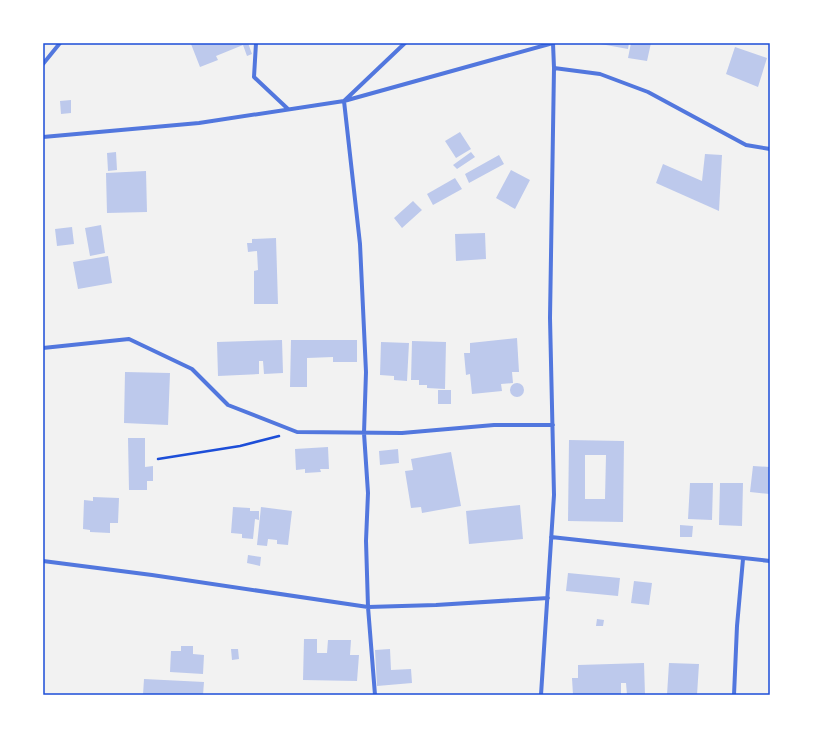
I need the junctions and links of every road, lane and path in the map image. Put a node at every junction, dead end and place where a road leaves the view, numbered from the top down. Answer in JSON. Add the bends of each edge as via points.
{"nodes":[{"id":1,"x":60,"y":43,"type":"edge"},
{"id":2,"x":256,"y":43,"type":"edge"},
{"id":3,"x":405,"y":43,"type":"edge"},
{"id":4,"x":553,"y":43,"type":"edge"},
{"id":5,"x":43,"y":64,"type":"edge"},
{"id":6,"x":554,"y":68,"type":"junction"},
{"id":7,"x":344,"y":101,"type":"junction"},
{"id":8,"x":288,"y":109,"type":"junction"},
{"id":9,"x":43,"y":137,"type":"edge"},
{"id":10,"x":770,"y":149,"type":"edge"},
{"id":11,"x":43,"y":348,"type":"edge"},
{"id":12,"x":552,"y":425,"type":"junction"},
{"id":13,"x":297,"y":432,"type":"junction"},
{"id":14,"x":364,"y":433,"type":"junction"},
{"id":15,"x":158,"y":459,"type":"dead end"},
{"id":16,"x":551,"y":537,"type":"junction"},
{"id":17,"x":743,"y":559,"type":"junction"},
{"id":18,"x":43,"y":561,"type":"edge"},
{"id":19,"x":770,"y":561,"type":"edge"},
{"id":20,"x":548,"y":598,"type":"junction"},
{"id":21,"x":368,"y":608,"type":"junction"},
{"id":22,"x":375,"y":695,"type":"edge"},
{"id":23,"x":541,"y":695,"type":"edge"},
{"id":24,"x":734,"y":695,"type":"edge"}],
"edges":[{"from":1,"to":5,"type":"street"},
{"from":2,"to":8,"type":"street","via":[[254,77]]},
{"from":3,"to":7,"type":"street"},
{"from":4,"to":6,"type":"street"},
{"from":4,"to":7,"type":"street"},
{"from":6,"to":10,"type":"street","via":[[600,74],[648,92],[746,145]]},
{"from":6,"to":12,"type":"street","via":[[550,318]]},
{"from":7,"to":8,"type":"street"},
{"from":7,"to":14,"type":"street","via":[[360,244],[366,372]]},
{"from":8,"to":9,"type":"street","via":[[199,123]]},
{"from":11,"to":13,"type":"street","via":[[129,340],[192,369],[228,405]]},
{"from":12,"to":14,"type":"street","via":[[494,425],[402,433]]},
{"from":12,"to":16,"type":"street","via":[[554,495]]},
{"from":13,"to":14,"type":"street"},
{"from":13,"to":15,"type":"path","via":[[240,446]]},
{"from":14,"to":21,"type":"street","via":[[368,493]]},
{"from":16,"to":17,"type":"street"},
{"from":16,"to":20,"type":"street"},
{"from":17,"to":19,"type":"street"},
{"from":17,"to":24,"type":"street"},
{"from":18,"to":21,"type":"street"},
{"from":20,"to":21,"type":"street"},
{"from":20,"to":23,"type":"street"},
{"from":21,"to":22,"type":"street"}]}
